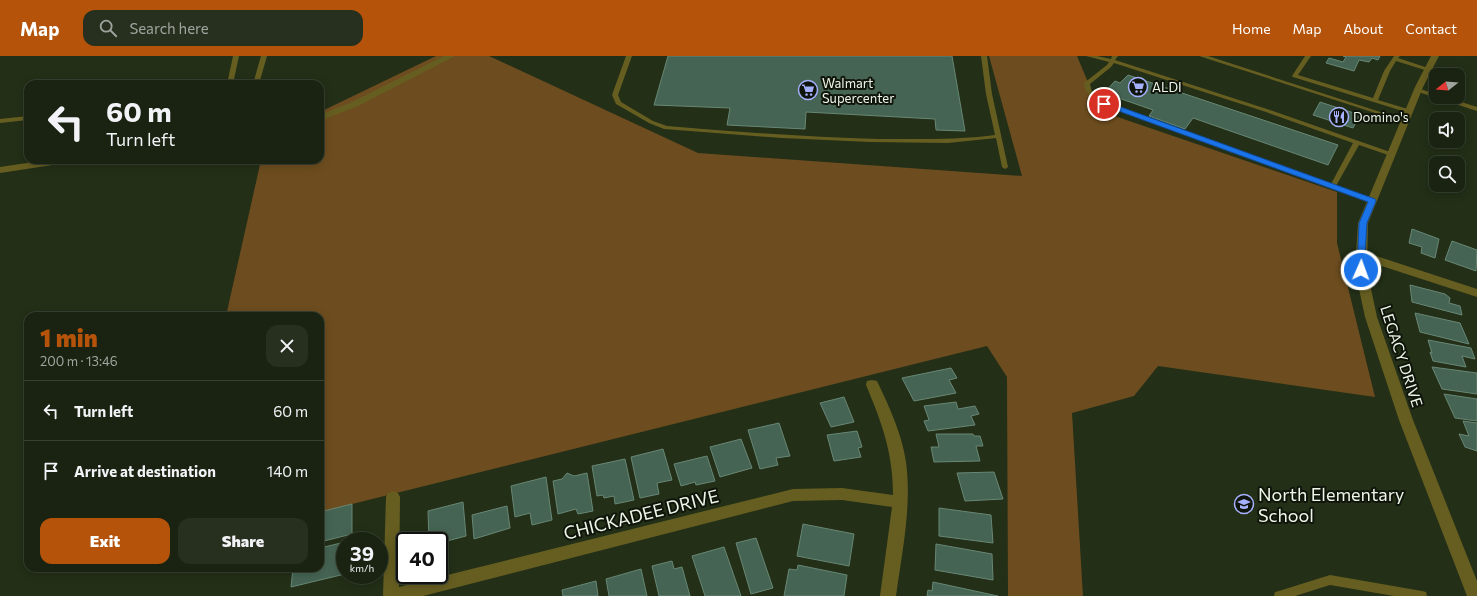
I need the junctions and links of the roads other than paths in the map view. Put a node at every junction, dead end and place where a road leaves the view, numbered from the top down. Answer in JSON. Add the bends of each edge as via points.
{"nodes":[{"id":1,"x":236,"y":56,"type":"edge"},
{"id":2,"x":264,"y":56,"type":"edge"},
{"id":3,"x":451,"y":56,"type":"edge"},
{"id":4,"x":629,"y":56,"type":"edge"},
{"id":5,"x":984,"y":56,"type":"edge"},
{"id":6,"x":1089,"y":56,"type":"edge"},
{"id":7,"x":1202,"y":56,"type":"edge"},
{"id":8,"x":1308,"y":56,"type":"edge"},
{"id":9,"x":1435,"y":56,"type":"edge"},
{"id":10,"x":1397,"y":57,"type":"edge"},
{"id":11,"x":1113,"y":59,"type":"edge"},
{"id":12,"x":1428,"y":69,"type":"junction"},
{"id":13,"x":231,"y":80,"type":"edge"},
{"id":14,"x":257,"y":80,"type":"edge"},
{"id":15,"x":1417,"y":90,"type":"junction"},
{"id":16,"x":1429,"y":94,"type":"edge"},
{"id":17,"x":1375,"y":100,"type":"junction"},
{"id":18,"x":1465,"y":104,"type":"edge"},
{"id":19,"x":1477,"y":107,"type":"edge"},
{"id":20,"x":324,"y":116,"type":"edge"},
{"id":21,"x":1407,"y":116,"type":"junction"},
{"id":22,"x":24,"y":118,"type":"edge"},
{"id":23,"x":0,"y":121,"type":"edge"},
{"id":24,"x":998,"y":136,"type":"junction"},
{"id":25,"x":1357,"y":142,"type":"junction"},
{"id":26,"x":1391,"y":154,"type":"junction"},
{"id":27,"x":40,"y":164,"type":"edge"},
{"id":28,"x":1005,"y":167,"type":"dead end"},
{"id":29,"x":0,"y":170,"type":"edge"},
{"id":30,"x":1332,"y":187,"type":"junction"},
{"id":31,"x":1372,"y":201,"type":"junction"},
{"id":32,"x":1362,"y":255,"type":"junction"},
{"id":33,"x":1477,"y":293,"type":"edge"},
{"id":34,"x":872,"y":385,"type":"dead end"},
{"id":35,"x":393,"y":497,"type":"dead end"},
{"id":36,"x":899,"y":502,"type":"junction"},
{"id":37,"x":1472,"y":578,"type":"edge"},
{"id":38,"x":391,"y":596,"type":"edge"},
{"id":39,"x":394,"y":596,"type":"edge"},
{"id":40,"x":888,"y":596,"type":"edge"},
{"id":41,"x":1279,"y":596,"type":"edge"},
{"id":42,"x":1422,"y":596,"type":"edge"},
{"id":43,"x":1475,"y":596,"type":"edge"}],
"edges":[{"from":1,"to":13,"type":"lane"},
{"from":2,"to":14,"type":"lane"},
{"from":3,"to":20,"type":"street","via":[[355,104]]},
{"from":4,"to":24,"type":"lane","via":[[615,95],[618,103],[666,128],[871,141],[971,141]]},
{"from":5,"to":24,"type":"lane"},
{"from":6,"to":11,"type":"lane"},
{"from":7,"to":21,"type":"lane"},
{"from":8,"to":17,"type":"lane","via":[[1295,76]]},
{"from":9,"to":12,"type":"street","name":"LEGACY DRIVE"},
{"from":10,"to":12,"type":"lane"},
{"from":10,"to":17,"type":"lane","via":[[1387,71]]},
{"from":11,"to":25,"type":"lane"},
{"from":11,"to":30,"type":"lane","via":[[1110,66],[1086,83],[1090,93],[1104,104]]},
{"from":12,"to":15,"type":"street","name":"LEGACY DRIVE"},
{"from":15,"to":16,"type":"lane"},
{"from":15,"to":21,"type":"street","name":"LEGACY DRIVE"},
{"from":17,"to":21,"type":"lane"},
{"from":18,"to":19,"type":"lane"},
{"from":21,"to":26,"type":"street","name":"LEGACY DRIVE"},
{"from":22,"to":23,"type":"lane"},
{"from":24,"to":28,"type":"lane"},
{"from":25,"to":26,"type":"lane"},
{"from":25,"to":30,"type":"lane"},
{"from":26,"to":31,"type":"street","name":"LEGACY DRIVE"},
{"from":27,"to":29,"type":"street"},
{"from":30,"to":31,"type":"lane"},
{"from":31,"to":32,"type":"street","name":"LEGACY DRIVE","via":[[1363,223]]},
{"from":32,"to":33,"type":"street"},
{"from":32,"to":37,"type":"street","name":"LEGACY DRIVE","via":[[1361,270],[1371,317],[1406,420]]},
{"from":34,"to":36,"type":"street","via":[[890,425],[897,455]]},
{"from":35,"to":38,"type":"street"},
{"from":36,"to":39,"type":"street","name":"CHICKADEE DRIVE","via":[[842,494],[792,495]]},
{"from":36,"to":40,"type":"street"},
{"from":37,"to":43,"type":"street","name":"LEGACY DRIVE"},
{"from":41,"to":42,"type":"lane","via":[[1330,580]]}]}
